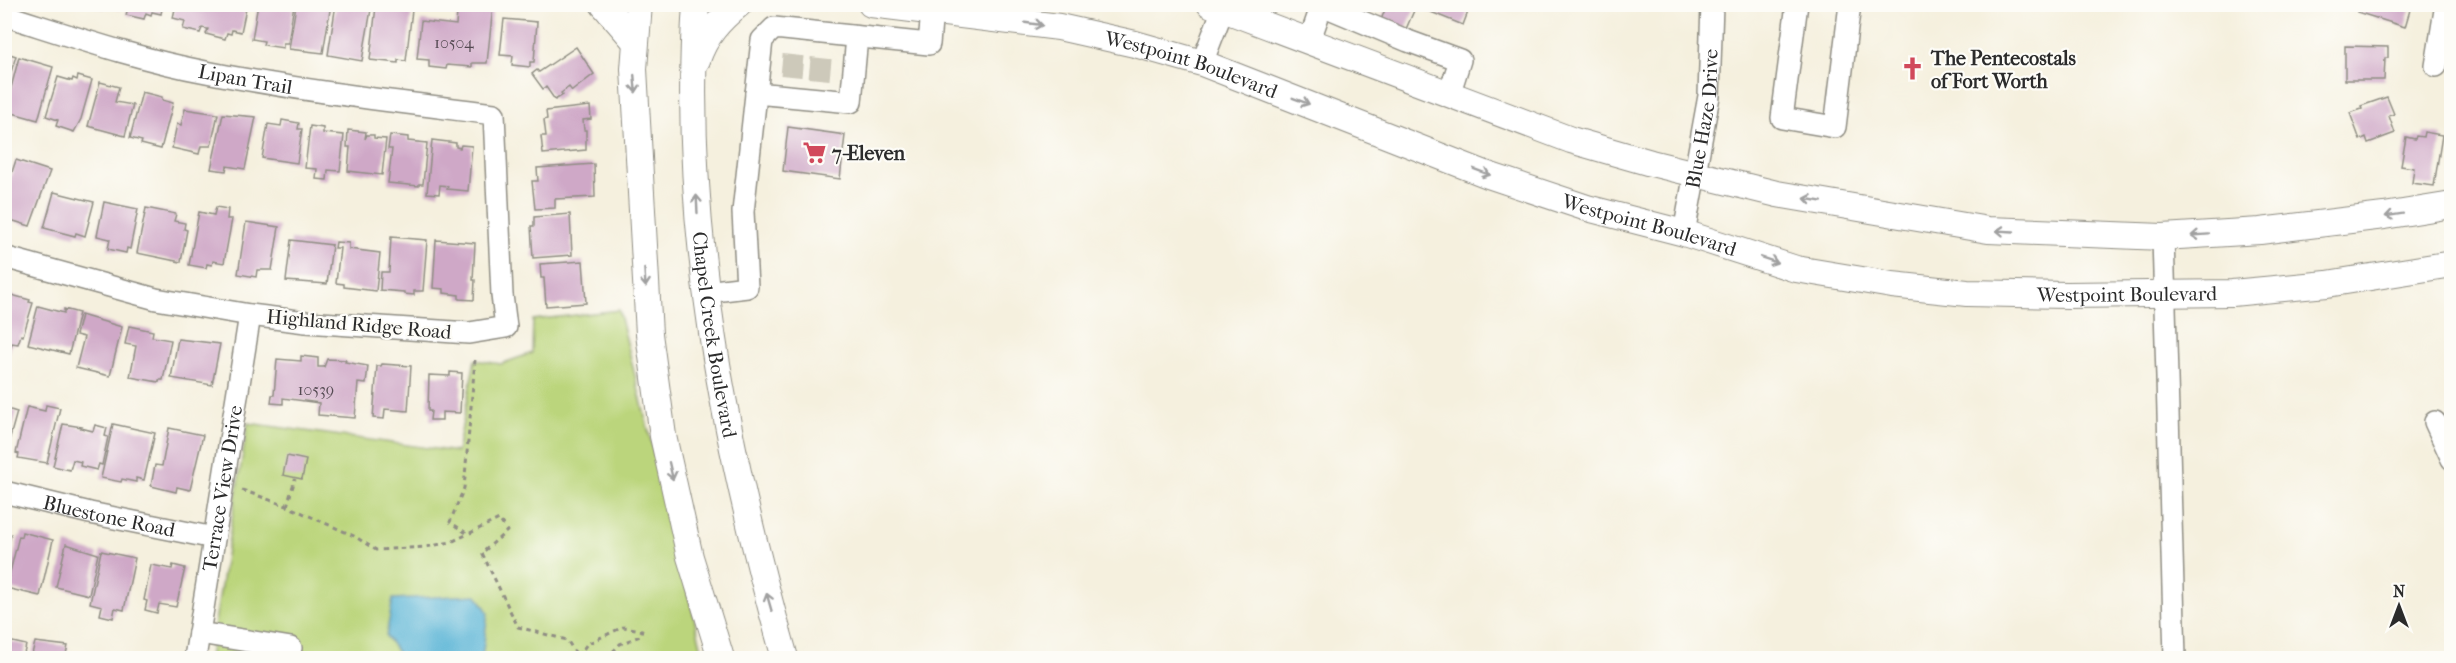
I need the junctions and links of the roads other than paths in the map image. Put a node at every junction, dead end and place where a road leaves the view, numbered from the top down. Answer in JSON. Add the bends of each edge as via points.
{"nodes":[{"id":1,"x":603,"y":4,"type":"edge"},
{"id":2,"x":639,"y":4,"type":"edge"},
{"id":3,"x":696,"y":4,"type":"edge"},
{"id":4,"x":739,"y":4,"type":"edge"},
{"id":5,"x":871,"y":4,"type":"edge"},
{"id":6,"x":1712,"y":4,"type":"edge"},
{"id":7,"x":1797,"y":4,"type":"edge"},
{"id":8,"x":1850,"y":4,"type":"edge"},
{"id":9,"x":2446,"y":4,"type":"edge"},
{"id":10,"x":1216,"y":7,"type":"edge"},
{"id":11,"x":932,"y":11,"type":"junction"},
{"id":12,"x":4,"y":15,"type":"edge"},
{"id":13,"x":858,"y":37,"type":"junction"},
{"id":14,"x":635,"y":41,"type":"junction"},
{"id":15,"x":1308,"y":42,"type":"junction"},
{"id":16,"x":1202,"y":63,"type":"junction"},
{"id":17,"x":694,"y":66,"type":"junction"},
{"id":18,"x":2436,"y":66,"type":"dead end"},
{"id":19,"x":756,"y":93,"type":"junction"},
{"id":20,"x":1449,"y":94,"type":"junction"},
{"id":21,"x":494,"y":114,"type":"joint"},
{"id":22,"x":1695,"y":173,"type":"junction"},
{"id":23,"x":2451,"y":205,"type":"edge"},
{"id":24,"x":1684,"y":233,"type":"junction"},
{"id":25,"x":2163,"y":237,"type":"junction"},
{"id":26,"x":4,"y":257,"type":"edge"},
{"id":27,"x":2451,"y":264,"type":"edge"},
{"id":28,"x":706,"y":292,"type":"junction"},
{"id":29,"x":2164,"y":294,"type":"junction"},
{"id":30,"x":250,"y":315,"type":"junction"},
{"id":31,"x":2435,"y":422,"type":"dead end"},
{"id":32,"x":2451,"y":459,"type":"edge"},
{"id":33,"x":4,"y":492,"type":"edge"},
{"id":34,"x":214,"y":538,"type":"junction"},
{"id":35,"x":199,"y":633,"type":"junction"},
{"id":36,"x":291,"y":648,"type":"dead end"},
{"id":37,"x":195,"y":658,"type":"edge"},
{"id":38,"x":721,"y":658,"type":"edge"},
{"id":39,"x":785,"y":658,"type":"edge"},
{"id":40,"x":2175,"y":658,"type":"edge"}],
"edges":[{"from":1,"to":14,"type":"main road"},
{"from":2,"to":14,"type":"main road"},
{"from":3,"to":17,"type":"main road","name":"Chapel Creek Boulevard"},
{"from":4,"to":17,"type":"main road","via":[[702,43]]},
{"from":5,"to":11,"type":"main road","name":"Westpoint Boulevard"},
{"from":6,"to":22,"type":"street","name":"Blue Haze Drive","via":[[1709,96]]},
{"from":7,"to":8,"type":"street","via":[[1782,118],[1835,127]]},
{"from":9,"to":18,"type":"street"},
{"from":10,"to":15,"type":"main road"},
{"from":10,"to":16,"type":"street"},
{"from":11,"to":13,"type":"street","via":[[928,44]]},
{"from":11,"to":16,"type":"main road","name":"Westpoint Boulevard","one_way":true,"via":[[1059,27]]},
{"from":12,"to":21,"type":"street","name":"Lipan Trail","via":[[124,53],[204,72],[328,93]]},
{"from":13,"to":19,"type":"street","via":[[823,42],[795,39],[774,28],[762,40]]},
{"from":13,"to":19,"type":"street","via":[[851,102],[818,89],[790,86]]},
{"from":14,"to":38,"type":"main road","one_way":true,"via":[[639,198],[649,334],[663,436],[690,557]]},
{"from":15,"to":20,"type":"main road"},
{"from":15,"to":20,"type":"street","via":[[1322,5],[1460,60]]},
{"from":16,"to":24,"type":"main road","name":"Westpoint Boulevard","one_way":true,"via":[[1488,175],[1587,208]]},
{"from":28,"to":17,"type":"main road","name":"Chapel Creek Boulevard","one_way":true,"via":[[696,205]]},
{"from":19,"to":28,"type":"street","via":[[743,212],[747,287]]},
{"from":20,"to":22,"type":"main road","via":[[1571,140]]},
{"from":21,"to":30,"type":"street","name":"Highland Ridge Road","via":[[506,327],[470,333]]},
{"from":22,"to":24,"type":"street","name":"Blue Haze Drive"},
{"from":25,"to":22,"type":"main road","one_way":true,"via":[[1988,230],[1777,194]]},
{"from":23,"to":25,"type":"main road","one_way":true,"via":[[2260,231]]},
{"from":24,"to":29,"type":"main road","name":"Westpoint Boulevard","one_way":true,"via":[[1796,269],[1892,285],[1967,293]]},
{"from":25,"to":29,"type":"street"},
{"from":26,"to":30,"type":"street","name":"Highland Ridge Road","via":[[156,299]]},
{"from":27,"to":29,"type":"main road","name":"Westpoint Boulevard","via":[[2327,284],[2232,293]]},
{"from":39,"to":28,"type":"main road","name":"Chapel Creek Boulevard","one_way":true,"via":[[754,548]]},
{"from":29,"to":40,"type":"street"},
{"from":30,"to":34,"type":"street","name":"Terrace View Drive"},
{"from":31,"to":32,"type":"street"},
{"from":33,"to":34,"type":"street","name":"Bluestone Road"},
{"from":34,"to":35,"type":"street","name":"Terrace View Drive"},
{"from":35,"to":36,"type":"street"},
{"from":35,"to":37,"type":"street","name":"Terrace View Drive"}]}
